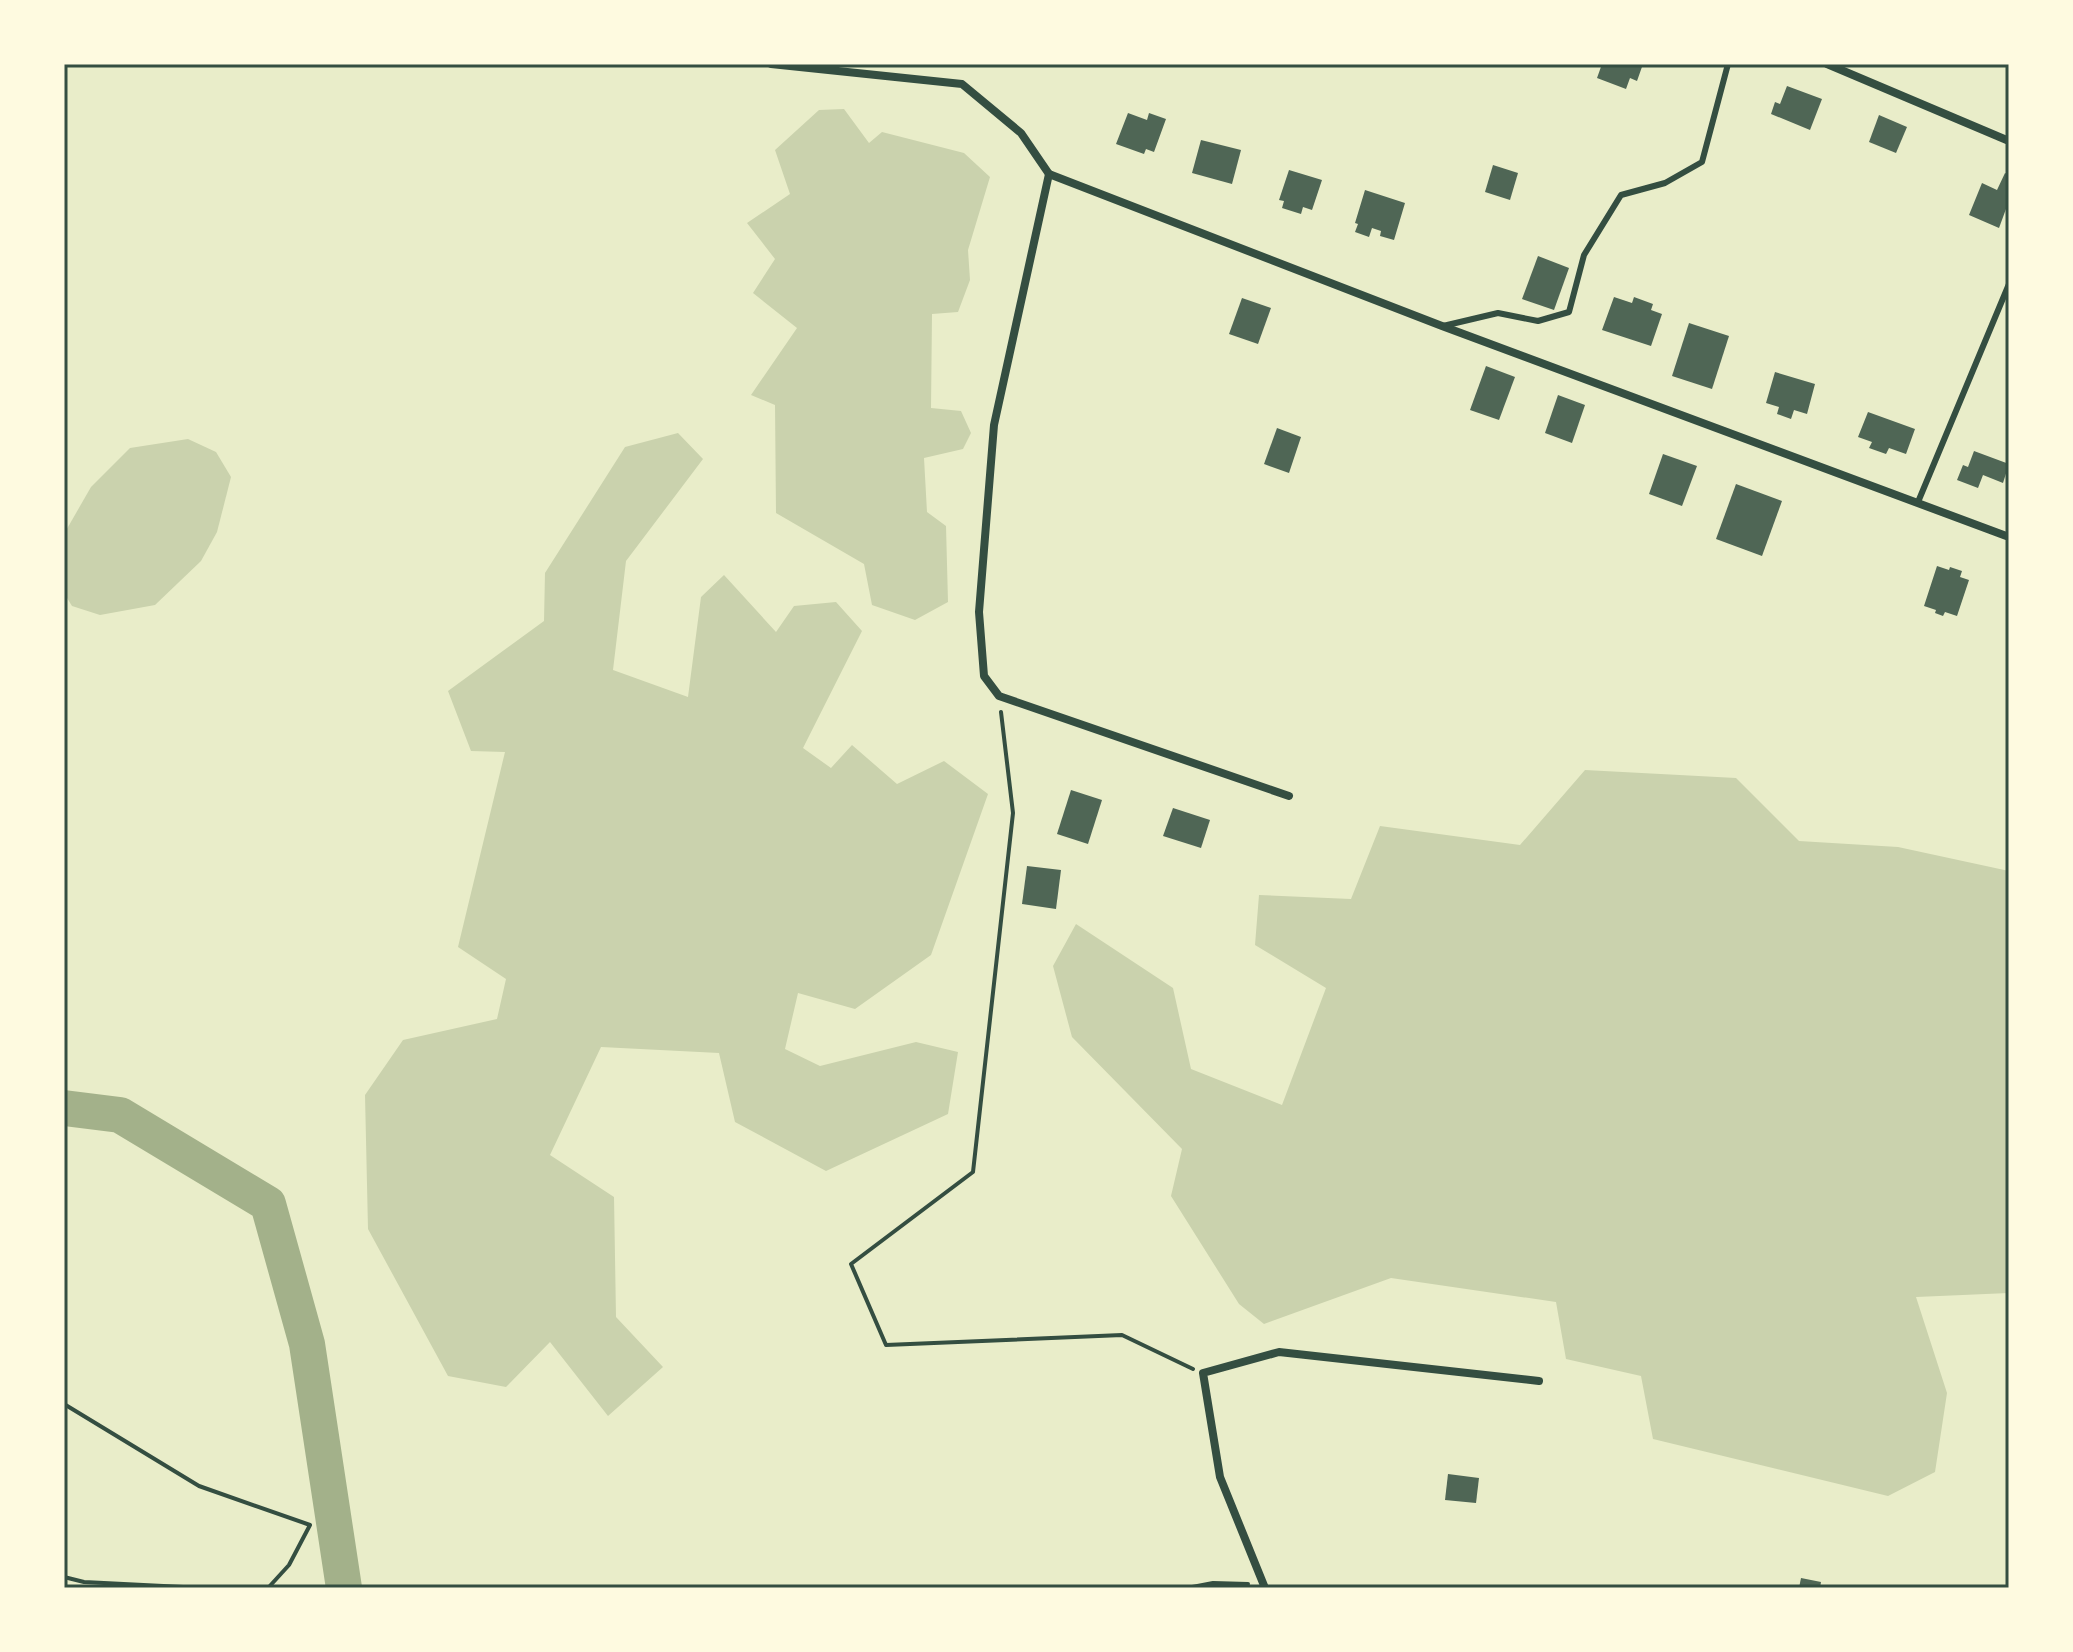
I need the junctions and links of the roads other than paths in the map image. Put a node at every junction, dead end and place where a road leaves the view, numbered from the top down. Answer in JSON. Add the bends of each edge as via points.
{"nodes":[{"id":1,"x":771,"y":64,"type":"edge"},
{"id":2,"x":1728,"y":64,"type":"edge"},
{"id":3,"x":1827,"y":64,"type":"edge"},
{"id":4,"x":2009,"y":141,"type":"edge"},
{"id":5,"x":1049,"y":174,"type":"junction"},
{"id":6,"x":2009,"y":284,"type":"edge"},
{"id":7,"x":1442,"y":326,"type":"junction"},
{"id":8,"x":1918,"y":502,"type":"junction"},
{"id":9,"x":2009,"y":537,"type":"edge"},
{"id":10,"x":1289,"y":796,"type":"dead end"},
{"id":11,"x":1539,"y":1381,"type":"dead end"},
{"id":12,"x":1264,"y":1586,"type":"edge"}],
"edges":[{"from":1,"to":5,"type":"street","via":[[962,84],[1021,133]]},
{"from":2,"to":7,"type":"lane","via":[[1702,162],[1665,183],[1621,195],[1584,255],[1569,312],[1538,321],[1498,313]]},
{"from":3,"to":4,"type":"street"},
{"from":5,"to":7,"type":"street"},
{"from":5,"to":10,"type":"street","via":[[994,425],[979,612],[984,676],[999,696]]},
{"from":6,"to":8,"type":"lane"},
{"from":7,"to":8,"type":"street"},
{"from":8,"to":9,"type":"street"},
{"from":11,"to":12,"type":"street","via":[[1279,1352],[1203,1373],[1220,1477]]}]}
